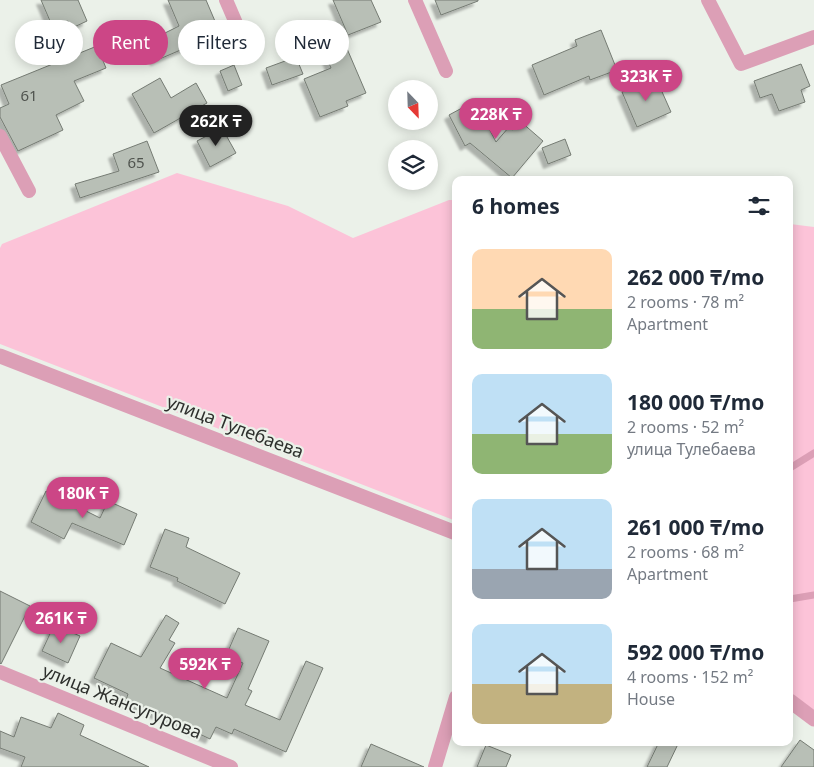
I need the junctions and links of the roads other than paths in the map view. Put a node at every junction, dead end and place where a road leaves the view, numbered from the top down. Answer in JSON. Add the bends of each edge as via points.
{"nodes":[{"id":1,"x":226,"y":0,"type":"edge"},
{"id":2,"x":415,"y":0,"type":"edge"},
{"id":3,"x":708,"y":0,"type":"edge"},
{"id":4,"x":235,"y":20,"type":"edge"},
{"id":5,"x":814,"y":37,"type":"edge"},
{"id":6,"x":446,"y":71,"type":"dead end"},
{"id":7,"x":0,"y":136,"type":"edge"},
{"id":8,"x":29,"y":191,"type":"dead end"},
{"id":9,"x":0,"y":356,"type":"edge"},
{"id":10,"x":814,"y":452,"type":"edge"},
{"id":11,"x":793,"y":466,"type":"edge"},
{"id":12,"x":452,"y":531,"type":"edge"},
{"id":13,"x":814,"y":595,"type":"edge"},
{"id":14,"x":793,"y":598,"type":"edge"},
{"id":15,"x":0,"y":672,"type":"edge"},
{"id":16,"x":793,"y":703,"type":"edge"},
{"id":17,"x":452,"y":710,"type":"edge"},
{"id":18,"x":814,"y":719,"type":"edge"},
{"id":19,"x":231,"y":767,"type":"edge"},
{"id":20,"x":435,"y":767,"type":"edge"}],
"edges":[{"from":1,"to":4,"type":"street"},
{"from":2,"to":6,"type":"street"},
{"from":3,"to":5,"type":"street","via":[[741,64]]},
{"from":7,"to":8,"type":"street"},
{"from":9,"to":12,"type":"street","name":"улица Тулебаева"},
{"from":10,"to":11,"type":"lane"},
{"from":13,"to":14,"type":"lane"},
{"from":15,"to":19,"type":"street","name":"улица Жансугурова"},
{"from":16,"to":18,"type":"street"},
{"from":17,"to":20,"type":"street"}]}
